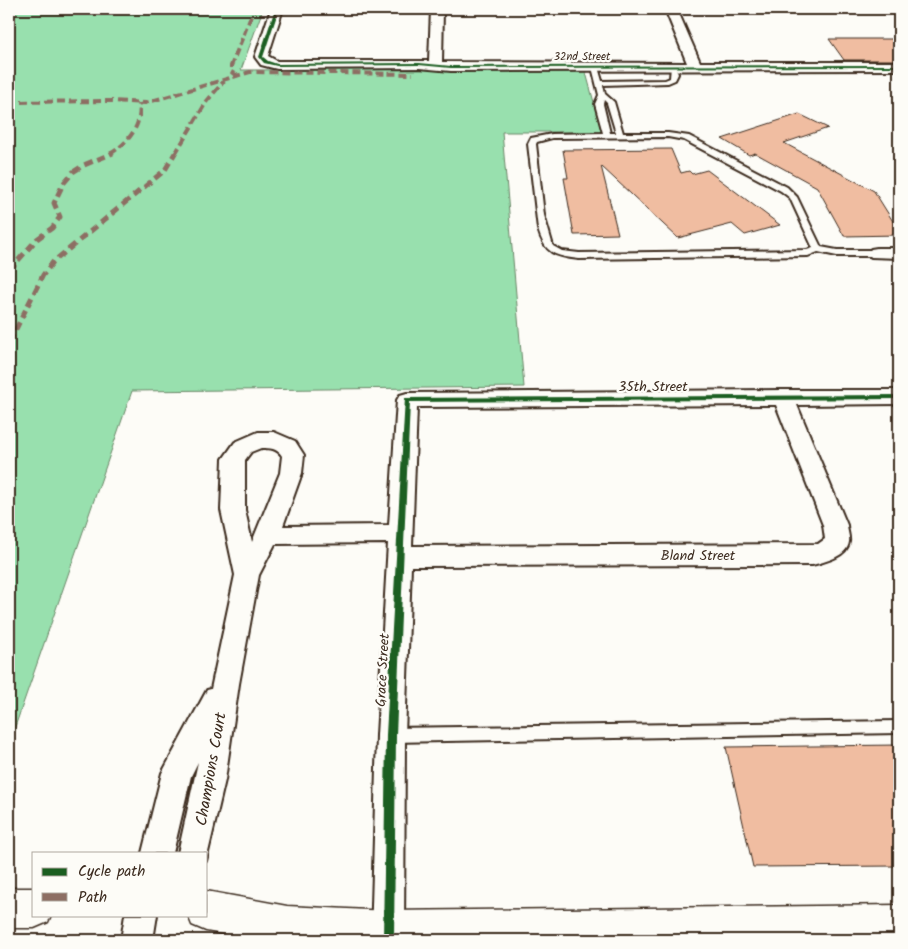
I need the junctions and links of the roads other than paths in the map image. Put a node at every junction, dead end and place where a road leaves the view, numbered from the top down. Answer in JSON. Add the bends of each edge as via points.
{"nodes":[{"id":1,"x":277,"y":9,"type":"edge"},
{"id":2,"x":437,"y":9,"type":"edge"},
{"id":3,"x":671,"y":9,"type":"edge"},
{"id":4,"x":435,"y":66,"type":"junction"},
{"id":5,"x":673,"y":66,"type":"junction"},
{"id":6,"x":695,"y":66,"type":"junction"},
{"id":7,"x":899,"y":66,"type":"edge"},
{"id":8,"x":595,"y":67,"type":"junction"},
{"id":9,"x":599,"y":82,"type":"junction"},
{"id":10,"x":602,"y":95,"type":"junction"},
{"id":11,"x":603,"y":122,"type":"junction"},
{"id":12,"x":616,"y":122,"type":"junction"},
{"id":13,"x":607,"y":135,"type":"junction"},
{"id":14,"x":620,"y":135,"type":"junction"},
{"id":15,"x":817,"y":249,"type":"junction"},
{"id":16,"x":899,"y":252,"type":"edge"},
{"id":17,"x":877,"y":253,"type":"joint"},
{"id":18,"x":783,"y":397,"type":"junction"},
{"id":19,"x":899,"y":397,"type":"edge"},
{"id":20,"x":407,"y":400,"type":"joint"},
{"id":21,"x":268,"y":535,"type":"junction"},
{"id":22,"x":400,"y":545,"type":"junction"},
{"id":23,"x":247,"y":575,"type":"junction"},
{"id":24,"x":224,"y":684,"type":"junction"},
{"id":25,"x":899,"y":727,"type":"edge"},
{"id":26,"x":391,"y":735,"type":"junction"},
{"id":27,"x":157,"y":852,"type":"edge"},
{"id":28,"x":194,"y":852,"type":"edge"},
{"id":29,"x":9,"y":908,"type":"edge"},
{"id":30,"x":32,"y":908,"type":"edge"},
{"id":31,"x":208,"y":911,"type":"edge"},
{"id":32,"x":141,"y":916,"type":"edge"},
{"id":33,"x":899,"y":925,"type":"edge"},
{"id":34,"x":388,"y":936,"type":"edge"},
{"id":35,"x":137,"y":940,"type":"edge"}],
"edges":[{"from":1,"to":4,"type":"street","name":"32nd Street","via":[[262,57],[266,62],[276,65]]},
{"from":2,"to":4,"type":"street"},
{"from":3,"to":6,"type":"street"},
{"from":4,"to":8,"type":"street","name":"32nd Street"},
{"from":5,"to":6,"type":"street","name":"32nd Street"},
{"from":5,"to":8,"type":"street","name":"32nd Street"},
{"from":5,"to":9,"type":"lane","via":[[673,79],[666,82]]},
{"from":6,"to":7,"type":"street","name":"32nd Street"},
{"from":8,"to":9,"type":"lane"},
{"from":9,"to":10,"type":"lane"},
{"from":10,"to":11,"type":"lane","via":[[598,104]]},
{"from":10,"to":12,"type":"lane","via":[[610,102]]},
{"from":11,"to":12,"type":"lane"},
{"from":11,"to":13,"type":"lane"},
{"from":12,"to":14,"type":"lane"},
{"from":13,"to":14,"type":"lane"},
{"from":13,"to":15,"type":"lane","via":[[542,137],[532,144],[544,239],[555,251],[598,256],[808,253]]},
{"from":14,"to":15,"type":"lane","via":[[686,138],[784,189],[793,197]]},
{"from":15,"to":17,"type":"lane","via":[[837,253]]},
{"from":16,"to":17,"type":"street"},
{"from":18,"to":19,"type":"street","name":"35th Street"},
{"from":18,"to":20,"type":"street","name":"35th Street"},
{"from":18,"to":22,"type":"street","name":"Bland Street","via":[[835,525],[837,542],[826,552],[812,555]]},
{"from":20,"to":22,"type":"street","name":"Grace Street"},
{"from":21,"to":22,"type":"street"},
{"from":21,"to":23,"type":"street","name":"Champions Court"},
{"from":21,"to":23,"type":"street","name":"Champions Court","via":[[291,473],[293,455],[287,446],[274,440],[258,440],[243,447],[234,459],[233,510]]},
{"from":22,"to":26,"type":"street","name":"Grace Street"},
{"from":23,"to":24,"type":"street","name":"Champions Court"},
{"from":24,"to":27,"type":"street","name":"Champions Court","via":[[178,772]]},
{"from":24,"to":28,"type":"street","name":"Champions Court","via":[[210,780]]},
{"from":25,"to":26,"type":"lane"},
{"from":26,"to":34,"type":"street","name":"Grace Street"},
{"from":29,"to":30,"type":"main road"},
{"from":31,"to":34,"type":"main road","via":[[287,926]]},
{"from":32,"to":35,"type":"street"},
{"from":33,"to":34,"type":"main road"}]}
